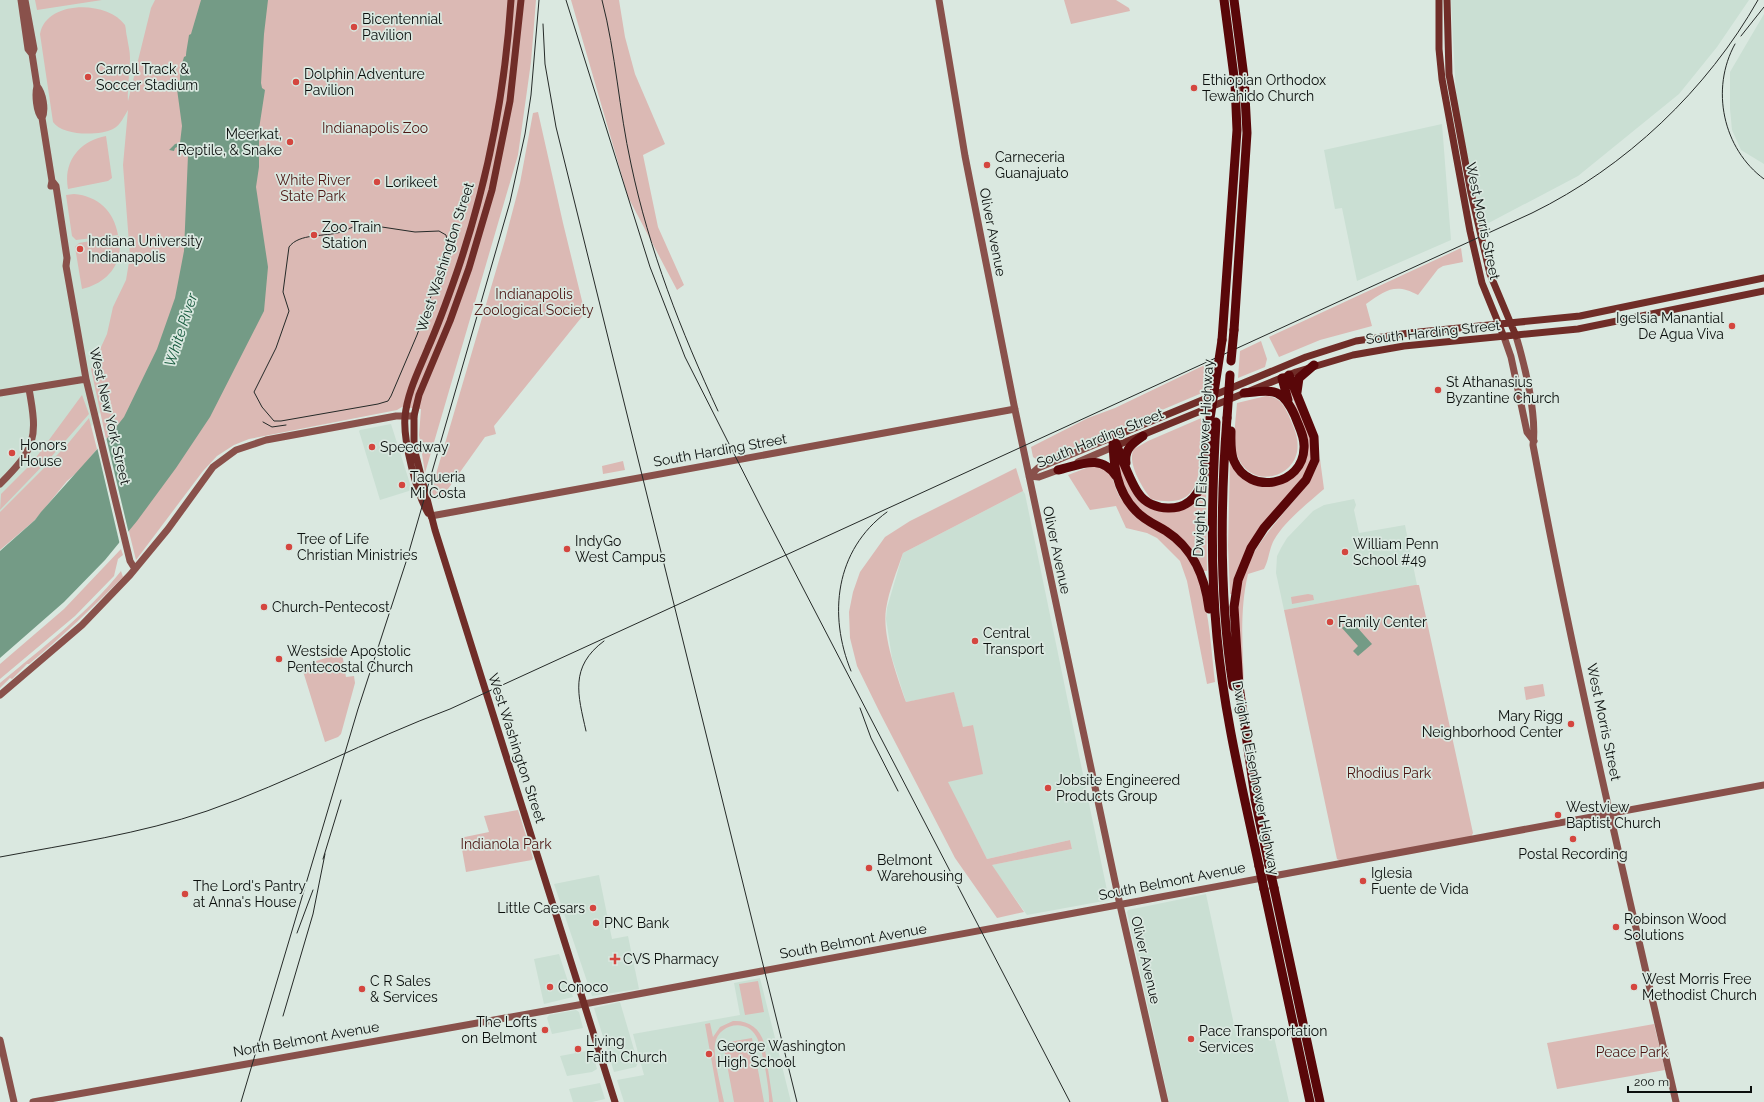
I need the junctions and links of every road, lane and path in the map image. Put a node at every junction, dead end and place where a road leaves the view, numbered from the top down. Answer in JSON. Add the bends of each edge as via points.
{"nodes":[{"id":1,"x":22,"y":0,"type":"edge"},
{"id":2,"x":25,"y":0,"type":"edge"},
{"id":3,"x":511,"y":0,"type":"edge"},
{"id":4,"x":521,"y":0,"type":"edge"},
{"id":5,"x":940,"y":0,"type":"edge"},
{"id":6,"x":1224,"y":0,"type":"edge"},
{"id":7,"x":1234,"y":0,"type":"edge"},
{"id":8,"x":1439,"y":0,"type":"edge"},
{"id":9,"x":1442,"y":0,"type":"edge"},
{"id":10,"x":1447,"y":0,"type":"edge"},
{"id":11,"x":1447,"y":20,"type":"junction"},
{"id":12,"x":1439,"y":28,"type":"junction"},
{"id":13,"x":32,"y":54,"type":"junction"},
{"id":14,"x":1448,"y":65,"type":"junction"},
{"id":15,"x":1764,"y":278,"type":"edge"},
{"id":16,"x":1764,"y":291,"type":"edge"},
{"id":17,"x":1510,"y":323,"type":"junction"},
{"id":18,"x":1499,"y":324,"type":"junction"},
{"id":19,"x":1516,"y":336,"type":"junction"},
{"id":20,"x":1504,"y":337,"type":"junction"},
{"id":21,"x":1314,"y":366,"type":"junction"},
{"id":22,"x":1278,"y":369,"type":"junction"},
{"id":23,"x":1285,"y":377,"type":"junction"},
{"id":24,"x":86,"y":378,"type":"junction"},
{"id":25,"x":29,"y":389,"type":"junction"},
{"id":26,"x":0,"y":393,"type":"edge"},
{"id":27,"x":1244,"y":393,"type":"junction"},
{"id":28,"x":1298,"y":396,"type":"junction"},
{"id":29,"x":1290,"y":404,"type":"junction"},
{"id":30,"x":1015,"y":409,"type":"junction"},
{"id":31,"x":405,"y":416,"type":"junction"},
{"id":32,"x":414,"y":416,"type":"junction"},
{"id":33,"x":1229,"y":417,"type":"junction"},
{"id":34,"x":1213,"y":424,"type":"junction"},
{"id":35,"x":1143,"y":436,"type":"junction"},
{"id":36,"x":1113,"y":437,"type":"junction"},
{"id":37,"x":1534,"y":441,"type":"junction"},
{"id":38,"x":1115,"y":447,"type":"junction"},
{"id":39,"x":1127,"y":468,"type":"junction"},
{"id":40,"x":1058,"y":470,"type":"junction"},
{"id":41,"x":1029,"y":476,"type":"junction"},
{"id":42,"x":1118,"y":479,"type":"junction"},
{"id":43,"x":0,"y":484,"type":"edge"},
{"id":44,"x":431,"y":516,"type":"junction"},
{"id":45,"x":135,"y":569,"type":"junction"},
{"id":46,"x":0,"y":695,"type":"edge"},
{"id":47,"x":1226,"y":706,"type":"junction"},
{"id":48,"x":1764,"y":785,"type":"edge"},
{"id":49,"x":1256,"y":804,"type":"junction"},
{"id":50,"x":1610,"y":814,"type":"junction"},
{"id":51,"x":1120,"y":905,"type":"junction"},
{"id":52,"x":584,"y":1004,"type":"junction"},
{"id":53,"x":0,"y":1040,"type":"edge"},
{"id":54,"x":14,"y":1102,"type":"edge"},
{"id":55,"x":33,"y":1102,"type":"edge"},
{"id":56,"x":614,"y":1102,"type":"edge"},
{"id":57,"x":1165,"y":1102,"type":"edge"},
{"id":58,"x":1310,"y":1102,"type":"edge"},
{"id":59,"x":1320,"y":1102,"type":"edge"},
{"id":60,"x":1676,"y":1102,"type":"edge"}],
"edges":[{"from":1,"to":13,"type":"main road","name":"West New York Street","via":[[28,49]]},
{"from":2,"to":13,"type":"main road","name":"West New York Street","via":[[34,48]]},
{"from":3,"to":31,"type":"main road","name":"West Washington Street","via":[[499,107],[482,188],[457,272],[410,393]]},
{"from":4,"to":32,"type":"main road","name":"West Washington Street","via":[[510,107],[490,198],[462,290],[418,395]]},
{"from":5,"to":30,"type":"main road","name":"Oliver Avenue","via":[[965,156]]},
{"from":6,"to":34,"type":"highway","name":"Dwight D Eisenhower Highway","bridge":true,"via":[[1235,84],[1237,130],[1223,337]]},
{"from":7,"to":33,"type":"highway","name":"Dwight D Eisenhower Highway","bridge":true,"via":[[1244,77],[1247,133]]},
{"from":8,"to":12,"type":"main road","name":"West Morris Street"},
{"from":9,"to":11,"type":"main road","via":[[1443,13]]},
{"from":10,"to":11,"type":"main road","name":"West Morris Street"},
{"from":11,"to":14,"type":"main road","name":"West Morris Street"},
{"from":12,"to":14,"type":"main road","via":[[1443,33],[1444,55]]},
{"from":12,"to":18,"type":"main road","name":"West Morris Street","via":[[1442,79],[1470,232],[1480,276]]},
{"from":13,"to":24,"type":"main road","name":"West New York Street"},
{"from":14,"to":17,"type":"main road","name":"West Morris Street","via":[[1471,193],[1486,259]]},
{"from":15,"to":17,"type":"main road","name":"South Harding Street","via":[[1595,314]]},
{"from":16,"to":19,"type":"main road","name":"South Harding Street","via":[[1605,325]]},
{"from":17,"to":18,"type":"main road","name":"South Harding Street"},
{"from":17,"to":19,"type":"main road","name":"West Morris Street"},
{"from":18,"to":20,"type":"main road","name":"West Morris Street"},
{"from":18,"to":22,"type":"main road","name":"South Harding Street","via":[[1369,339],[1328,350]]},
{"from":19,"to":20,"type":"main road","name":"South Harding Street"},
{"from":19,"to":37,"type":"main road","name":"West Morris Street","via":[[1527,383],[1535,432]]},
{"from":20,"to":21,"type":"main road","name":"South Harding Street","via":[[1383,349]]},
{"from":20,"to":37,"type":"main road","name":"West Morris Street","via":[[1528,432]]},
{"from":21,"to":23,"type":"main road","name":"South Harding Street"},
{"from":21,"to":28,"type":"highway","via":[[1298,380]]},
{"from":22,"to":23,"type":"main road"},
{"from":22,"to":36,"type":"main road","name":"South Harding Street"},
{"from":23,"to":27,"type":"main road","name":"South Harding Street"},
{"from":23,"to":28,"type":"highway"},
{"from":23,"to":29,"type":"highway"},
{"from":24,"to":25,"type":"main road"},
{"from":24,"to":45,"type":"main road","name":"West New York Street","via":[[129,555]]},
{"from":25,"to":26,"type":"main road"},
{"from":25,"to":43,"type":"main road","via":[[34,424],[32,443],[22,461]]},
{"from":27,"to":29,"type":"highway","via":[[1275,391]]},
{"from":27,"to":35,"type":"main road","name":"South Harding Street"},
{"from":28,"to":49,"type":"highway","via":[[1314,437],[1316,448],[1313,465],[1304,483],[1264,528],[1251,548],[1242,569],[1235,598],[1234,627],[1238,674]]},
{"from":29,"to":33,"type":"highway","via":[[1303,437],[1304,454],[1293,473],[1275,483],[1253,480],[1244,475],[1236,465]]},
{"from":30,"to":41,"type":"main road","name":"Oliver Avenue"},
{"from":30,"to":44,"type":"main road","name":"South Harding Street"},
{"from":31,"to":32,"type":"main road"},
{"from":31,"to":44,"type":"main road","name":"West Washington Street","via":[[408,453],[426,509]]},
{"from":31,"to":45,"type":"main road","via":[[266,440],[236,450],[218,462],[207,474],[168,529]]},
{"from":32,"to":44,"type":"main road","name":"West Washington Street","via":[[414,448]]},
{"from":33,"to":49,"type":"highway","name":"Dwight D Eisenhower Highway","via":[[1222,517],[1224,609],[1236,703]]},
{"from":34,"to":39,"type":"highway","via":[[1203,480],[1197,494],[1186,504],[1168,508],[1149,503],[1138,493]]},
{"from":34,"to":47,"type":"highway","name":"Dwight D Eisenhower Highway","via":[[1212,568],[1217,638]]},
{"from":35,"to":38,"type":"main road","name":"South Harding Street"},
{"from":35,"to":39,"type":"highway","via":[[1127,450]]},
{"from":36,"to":38,"type":"highway"},
{"from":36,"to":41,"type":"main road","name":"South Harding Street","via":[[1038,468]]},
{"from":37,"to":50,"type":"main road","name":"West Morris Street","via":[[1549,528]]},
{"from":38,"to":39,"type":"highway"},
{"from":38,"to":40,"type":"main road","name":"South Harding Street"},
{"from":38,"to":42,"type":"highway"},
{"from":40,"to":41,"type":"main road","name":"South Harding Street","via":[[1039,477]]},
{"from":40,"to":42,"type":"highway","via":[[1100,462],[1108,466]]},
{"from":41,"to":51,"type":"main road","name":"Oliver Avenue"},
{"from":42,"to":47,"type":"highway","via":[[1126,498],[1136,511],[1179,541],[1191,554],[1200,570],[1206,589],[1216,664]]},
{"from":44,"to":52,"type":"main road","name":"West Washington Street"},
{"from":45,"to":46,"type":"main road","via":[[82,625]]},
{"from":47,"to":58,"type":"highway","name":"Dwight D Eisenhower Highway","bridge":true},
{"from":48,"to":50,"type":"main road","name":"South Belmont Avenue"},
{"from":49,"to":59,"type":"highway","name":"Dwight D Eisenhower Highway","bridge":true},
{"from":50,"to":51,"type":"main road","name":"South Belmont Avenue"},
{"from":50,"to":60,"type":"main road","name":"West Morris Street"},
{"from":51,"to":52,"type":"main road","name":"South Belmont Avenue"},
{"from":51,"to":57,"type":"main road","name":"Oliver Avenue"},
{"from":52,"to":55,"type":"main road","name":"North Belmont Avenue"},
{"from":52,"to":56,"type":"main road","name":"West Washington Street"},
{"from":53,"to":54,"type":"main road"}]}
